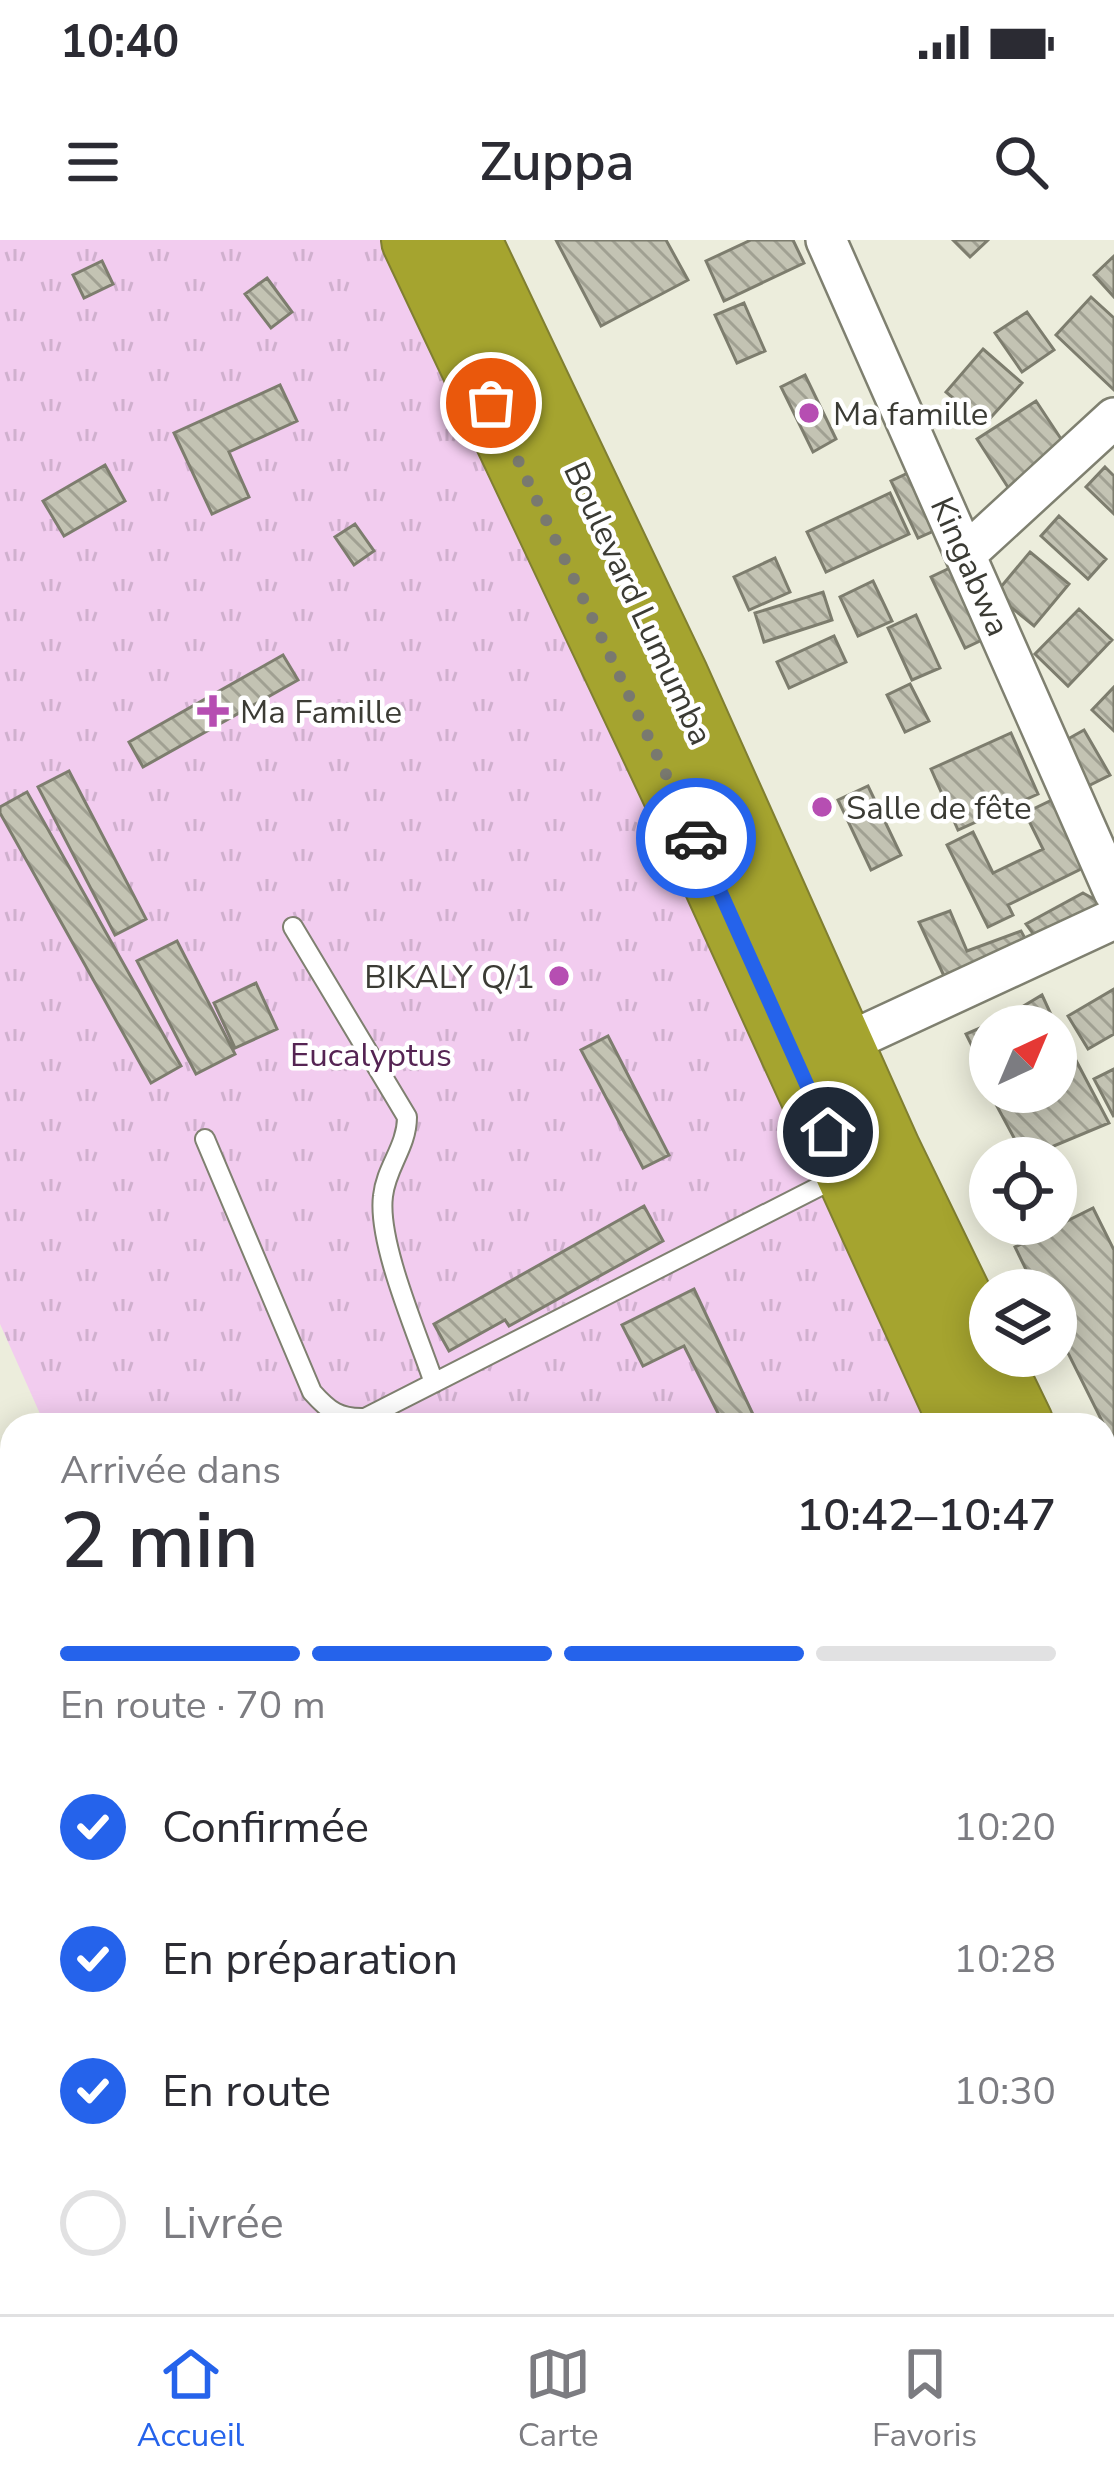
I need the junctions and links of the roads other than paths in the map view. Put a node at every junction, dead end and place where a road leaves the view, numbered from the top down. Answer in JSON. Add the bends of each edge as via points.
{"nodes":[{"id":1,"x":415,"y":240,"type":"edge"},
{"id":2,"x":467,"y":240,"type":"edge"},
{"id":3,"x":826,"y":240,"type":"edge"},
{"id":4,"x":1114,"y":418,"type":"edge"},
{"id":5,"x":966,"y":554,"type":"junction"},
{"id":6,"x":1110,"y":873,"type":"edge"},
{"id":7,"x":1114,"y":919,"type":"edge"},
{"id":8,"x":293,"y":927,"type":"dead end"},
{"id":9,"x":840,"y":1046,"type":"junction"},
{"id":10,"x":205,"y":1139,"type":"dead end"},
{"id":11,"x":867,"y":1162,"type":"junction"},
{"id":12,"x":434,"y":1383,"type":"junction"},
{"id":13,"x":333,"y":1413,"type":"edge"},
{"id":14,"x":375,"y":1413,"type":"edge"},
{"id":15,"x":960,"y":1413,"type":"edge"},
{"id":16,"x":1013,"y":1413,"type":"edge"}],
"edges":[{"from":1,"to":11,"type":"highway","name":"Boulevard Lumumba","via":[[684,810]]},
{"from":2,"to":9,"type":"highway","name":"Boulevard Lumumba"},
{"from":3,"to":5,"type":"street","name":"Kingabwa"},
{"from":4,"to":5,"type":"street"},
{"from":5,"to":6,"type":"street","name":"Kingabwa"},
{"from":7,"to":9,"type":"street"},
{"from":8,"to":12,"type":"lane","via":[[406,1117],[407,1138],[383,1190],[382,1223]]},
{"from":9,"to":11,"type":"highway","name":"Boulevard Lumumba"},
{"from":10,"to":13,"type":"lane","via":[[312,1392]]},
{"from":11,"to":12,"type":"lane"},
{"from":11,"to":15,"type":"highway","name":"Boulevard Lumumba"},
{"from":11,"to":16,"type":"highway","name":"Boulevard Lumumba"},
{"from":12,"to":14,"type":"lane"}]}
